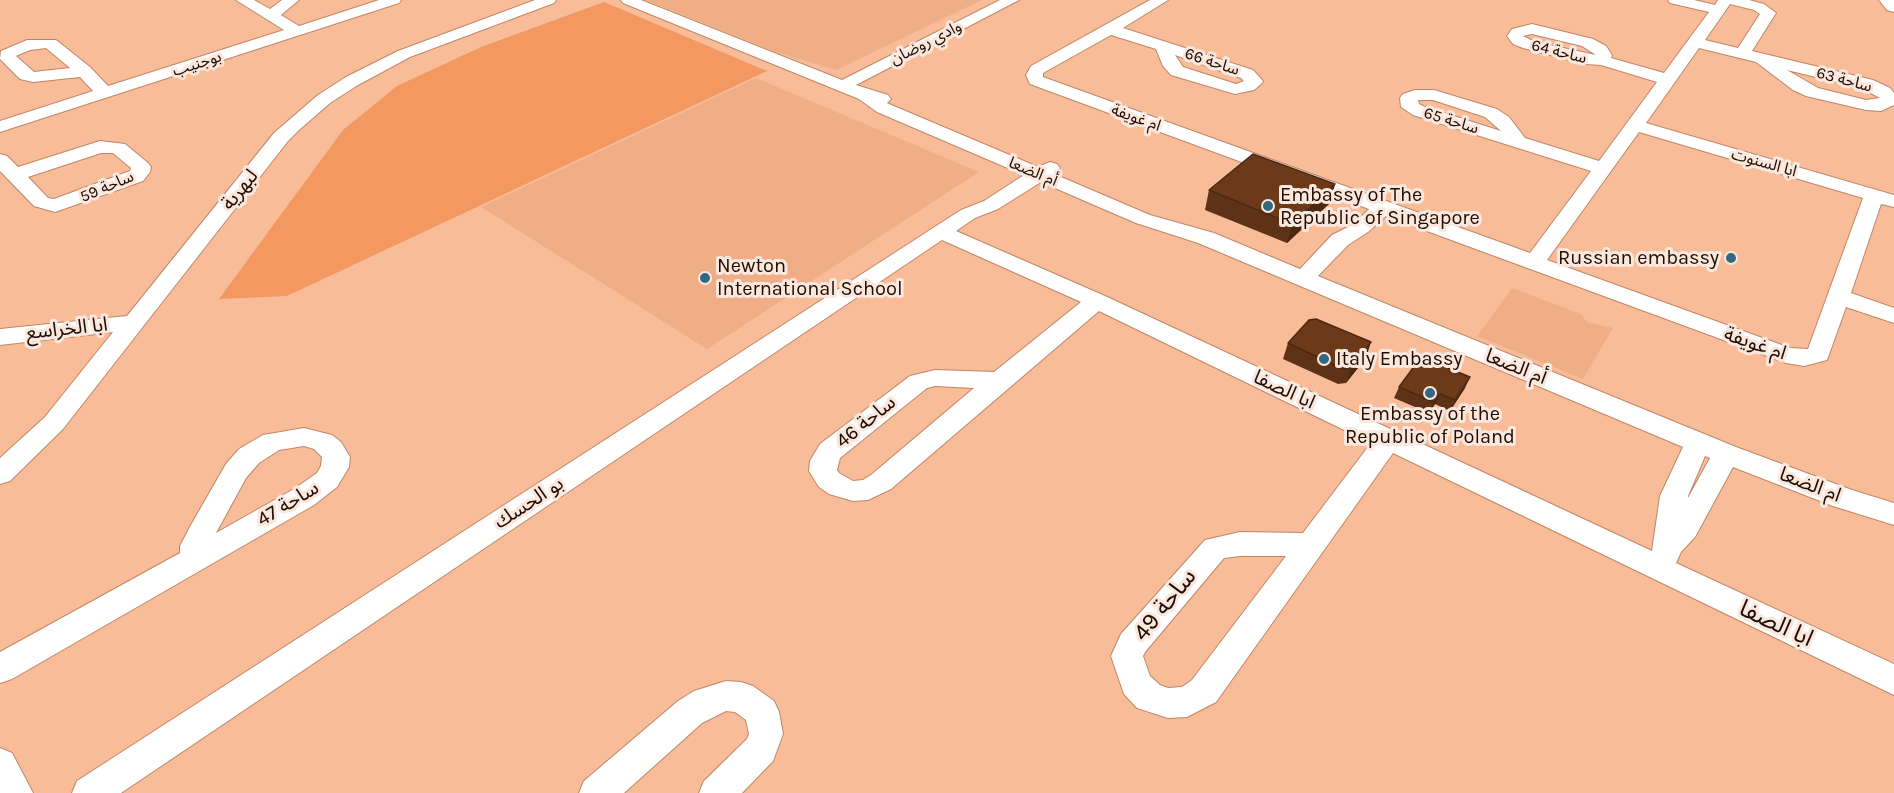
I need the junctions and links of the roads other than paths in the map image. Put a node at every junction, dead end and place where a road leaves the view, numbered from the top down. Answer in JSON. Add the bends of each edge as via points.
{"nodes":[{"id":1,"x":243,"y":0,"type":"edge"},
{"id":2,"x":292,"y":0,"type":"edge"},
{"id":3,"x":394,"y":0,"type":"edge"},
{"id":4,"x":549,"y":0,"type":"edge"},
{"id":5,"x":628,"y":0,"type":"edge"},
{"id":6,"x":1012,"y":0,"type":"edge"},
{"id":7,"x":1161,"y":0,"type":"edge"},
{"id":8,"x":1675,"y":0,"type":"edge"},
{"id":9,"x":1888,"y":0,"type":"edge"},
{"id":10,"x":1725,"y":3,"type":"edge"},
{"id":11,"x":1894,"y":6,"type":"edge"},
{"id":12,"x":271,"y":15,"type":"junction"},
{"id":13,"x":1110,"y":29,"type":"junction"},
{"id":14,"x":297,"y":31,"type":"junction"},
{"id":15,"x":1695,"y":42,"type":"junction"},
{"id":16,"x":1163,"y":46,"type":"junction"},
{"id":17,"x":1742,"y":54,"type":"junction"},
{"id":18,"x":1762,"y":59,"type":"junction"},
{"id":19,"x":1602,"y":60,"type":"dead end"},
{"id":20,"x":84,"y":71,"type":"dead end"},
{"id":21,"x":1668,"y":80,"type":"junction"},
{"id":22,"x":842,"y":86,"type":"junction"},
{"id":23,"x":102,"y":95,"type":"junction"},
{"id":24,"x":1634,"y":125,"type":"junction"},
{"id":25,"x":0,"y":127,"type":"edge"},
{"id":26,"x":1518,"y":142,"type":"junction"},
{"id":27,"x":0,"y":160,"type":"edge"},
{"id":28,"x":1038,"y":169,"type":"junction"},
{"id":29,"x":1604,"y":169,"type":"junction"},
{"id":30,"x":15,"y":175,"type":"junction"},
{"id":31,"x":1884,"y":198,"type":"edge"},
{"id":32,"x":1382,"y":208,"type":"junction"},
{"id":33,"x":940,"y":232,"type":"junction"},
{"id":34,"x":1534,"y":263,"type":"junction"},
{"id":35,"x":1313,"y":283,"type":"junction"},
{"id":36,"x":1839,"y":297,"type":"junction"},
{"id":37,"x":1097,"y":301,"type":"junction"},
{"id":38,"x":1894,"y":316,"type":"edge"},
{"id":39,"x":135,"y":322,"type":"junction"},
{"id":40,"x":0,"y":338,"type":"edge"},
{"id":41,"x":120,"y":341,"type":"junction"},
{"id":42,"x":999,"y":381,"type":"junction"},
{"id":43,"x":1388,"y":440,"type":"junction"},
{"id":44,"x":1698,"y":442,"type":"junction"},
{"id":45,"x":1726,"y":454,"type":"junction"},
{"id":46,"x":0,"y":474,"type":"edge"},
{"id":47,"x":1894,"y":514,"type":"edge"},
{"id":48,"x":1311,"y":545,"type":"junction"},
{"id":49,"x":1664,"y":556,"type":"junction"},
{"id":50,"x":194,"y":558,"type":"junction"},
{"id":51,"x":0,"y":669,"type":"edge"},
{"id":52,"x":1894,"y":680,"type":"edge"},
{"id":53,"x":0,"y":765,"type":"edge"},
{"id":54,"x":15,"y":793,"type":"edge"},
{"id":55,"x":90,"y":793,"type":"edge"},
{"id":56,"x":597,"y":793,"type":"edge"},
{"id":57,"x":717,"y":793,"type":"edge"}],
"edges":[{"from":1,"to":12,"type":"street"},
{"from":2,"to":12,"type":"street"},
{"from":3,"to":14,"type":"street","name":"بوجنيب"},
{"from":4,"to":39,"type":"street","name":"لبهرية","via":[[404,54],[324,99],[281,137]]},
{"from":5,"to":22,"type":"street","name":"أم الضعا"},
{"from":6,"to":22,"type":"street","name":"وادي روضان"},
{"from":7,"to":13,"type":"street","name":"ام غويفة"},
{"from":8,"to":10,"type":"street"},
{"from":9,"to":11,"type":"street"},
{"from":10,"to":15,"type":"street"},
{"from":10,"to":17,"type":"street","via":[[1760,7],[1768,13]]},
{"from":12,"to":14,"type":"street"},
{"from":13,"to":16,"type":"street","name":"ساحة 66"},
{"from":13,"to":32,"type":"street","name":"ام غويفة","via":[[1037,70],[1035,80]]},
{"from":14,"to":23,"type":"street","name":"بوجنيب"},
{"from":15,"to":17,"type":"street","name":"ساحة 63"},
{"from":15,"to":21,"type":"street"},
{"from":16,"to":16,"type":"street","name":"ساحة 66","via":[[1177,71],[1235,89],[1254,81],[1247,74]]},
{"from":17,"to":18,"type":"street","name":"ساحة 63"},
{"from":18,"to":18,"type":"street","name":"ساحة 63","via":[[1812,92],[1866,105],[1881,106],[1889,98],[1867,84]]},
{"from":19,"to":21,"type":"street","name":"ساحة 64"},
{"from":20,"to":23,"type":"street"},
{"from":21,"to":24,"type":"street"},
{"from":22,"to":28,"type":"street","name":"أم الضعا","via":[[865,95],[882,108]]},
{"from":23,"to":25,"type":"street","name":"بوجنيب"},
{"from":24,"to":29,"type":"street"},
{"from":24,"to":31,"type":"street","name":"ابا السنوت"},
{"from":26,"to":26,"type":"street","name":"ساحة 65","via":[[1503,121],[1491,113],[1434,95],[1409,98],[1410,107],[1419,111]]},
{"from":26,"to":29,"type":"street","name":"ساحة 65"},
{"from":27,"to":30,"type":"street","name":"ساحة 59"},
{"from":28,"to":33,"type":"street","name":"بو الحسك","via":[[991,205]]},
{"from":28,"to":35,"type":"street","name":"أم الضعا","via":[[1143,219],[1206,238]]},
{"from":29,"to":34,"type":"street"},
{"from":30,"to":30,"type":"street","name":"ساحة 59","via":[[109,146],[118,147],[141,167],[136,177],[127,182],[55,206],[41,202]]},
{"from":31,"to":36,"type":"street","name":"ام غويفة"},
{"from":32,"to":34,"type":"street","name":"ام غويفة"},
{"from":32,"to":35,"type":"street","via":[[1361,228],[1354,246]]},
{"from":33,"to":37,"type":"street","name":"ابا الصفا"},
{"from":33,"to":55,"type":"street","name":"بو الحسك"},
{"from":34,"to":36,"type":"street","name":"ام غويفة","via":[[1796,358],[1818,354]]},
{"from":35,"to":44,"type":"street","name":"أم الضعا"},
{"from":36,"to":38,"type":"street"},
{"from":37,"to":42,"type":"street","name":"ساحة 46"},
{"from":37,"to":43,"type":"street","name":"ابا الصفا"},
{"from":39,"to":40,"type":"street","name":"ابا الخراسع"},
{"from":39,"to":41,"type":"street","name":"لبهرية"},
{"from":40,"to":41,"type":"street","name":"ابا الخراسع","via":[[25,343]]},
{"from":41,"to":46,"type":"street","name":"لبهرية","via":[[54,423]]},
{"from":42,"to":42,"type":"street","name":"ساحة 46","via":[[935,378],[918,382],[830,451],[823,471],[839,487],[868,490]]},
{"from":43,"to":48,"type":"street","name":"ساحة 49"},
{"from":43,"to":49,"type":"street","name":"ابا الصفا"},
{"from":44,"to":45,"type":"street","name":"أم الضعا"},
{"from":44,"to":49,"type":"street","via":[[1674,496]]},
{"from":45,"to":47,"type":"street","name":"ام الضعا"},
{"from":45,"to":49,"type":"street","via":[[1685,529]]},
{"from":48,"to":48,"type":"street","name":"ساحة 49","via":[[1240,544],[1215,548],[1132,644],[1127,656],[1136,684],[1149,697],[1168,703],[1187,702],[1204,691]]},
{"from":49,"to":52,"type":"street","name":"ابا الصفا"},
{"from":50,"to":50,"type":"street","name":"ساحة 47","via":[[201,533],[236,471],[249,456],[272,442],[304,437],[323,442],[331,449],[336,457],[335,467],[327,480],[304,497]]},
{"from":50,"to":51,"type":"street","name":"ساحة 47"},
{"from":53,"to":54,"type":"street"},
{"from":56,"to":57,"type":"street","via":[[690,712],[726,696],[741,697],[762,712],[766,734],[761,749]]}]}
